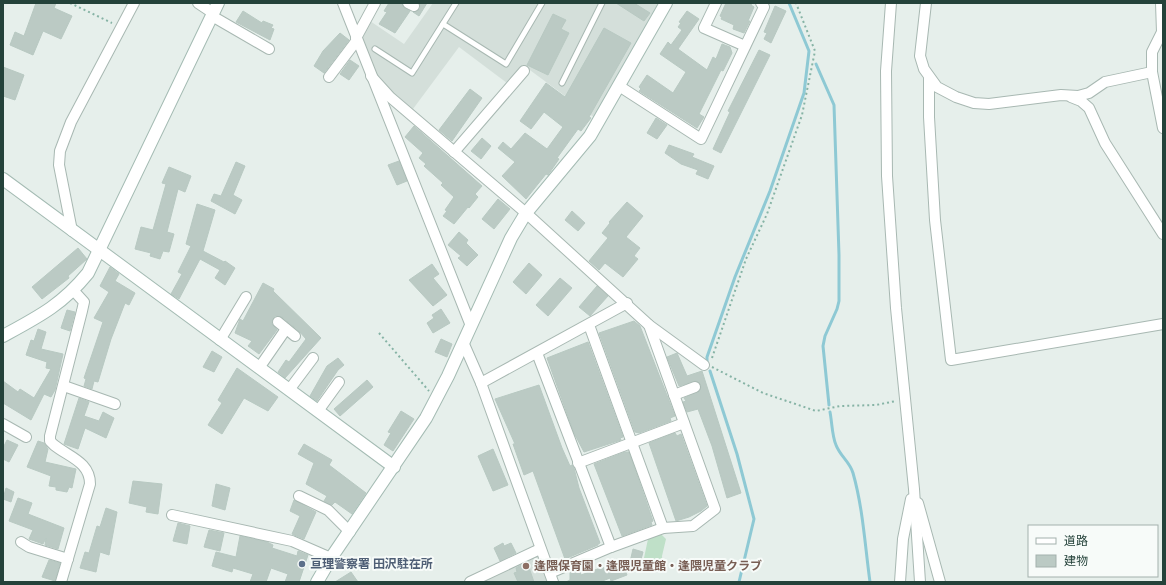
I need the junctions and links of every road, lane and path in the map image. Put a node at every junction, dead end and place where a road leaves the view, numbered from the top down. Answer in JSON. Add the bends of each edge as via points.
{"nodes":[{"id":1,"x":70,"y":3,"type":"edge"},
{"id":2,"x":134,"y":3,"type":"edge"},
{"id":3,"x":198,"y":3,"type":"edge"},
{"id":4,"x":342,"y":3,"type":"edge"},
{"id":5,"x":375,"y":3,"type":"edge"},
{"id":6,"x":456,"y":3,"type":"edge"},
{"id":7,"x":542,"y":3,"type":"edge"},
{"id":8,"x":602,"y":3,"type":"edge"},
{"id":9,"x":666,"y":3,"type":"edge"},
{"id":10,"x":716,"y":3,"type":"edge"},
{"id":11,"x":761,"y":3,"type":"edge"},
{"id":12,"x":796,"y":3,"type":"edge"},
{"id":13,"x":890,"y":3,"type":"edge"},
{"id":14,"x":926,"y":3,"type":"edge"},
{"id":15,"x":1161,"y":3,"type":"edge"},
{"id":16,"x":214,"y":11,"type":"edge"},
{"id":17,"x":443,"y":24,"type":"junction"},
{"id":18,"x":122,"y":28,"type":"junction"},
{"id":19,"x":356,"y":39,"type":"junction"},
{"id":20,"x":745,"y":46,"type":"junction"},
{"id":21,"x":269,"y":49,"type":"dead end"},
{"id":22,"x":375,"y":49,"type":"dead end"},
{"id":23,"x":524,"y":71,"type":"dead end"},
{"id":24,"x":1152,"y":72,"type":"junction"},
{"id":25,"x":371,"y":76,"type":"junction"},
{"id":26,"x":329,"y":77,"type":"dead end"},
{"id":27,"x":929,"y":78,"type":"junction"},
{"id":28,"x":562,"y":83,"type":"dead end"},
{"id":29,"x":619,"y":86,"type":"junction"},
{"id":30,"x":1066,"y":95,"type":"junction"},
{"id":31,"x":1163,"y":128,"type":"edge"},
{"id":32,"x":454,"y":152,"type":"junction"},
{"id":33,"x":3,"y":179,"type":"edge"},
{"id":34,"x":526,"y":213,"type":"junction"},
{"id":35,"x":72,"y":231,"type":"junction"},
{"id":36,"x":1163,"y":234,"type":"edge"},
{"id":37,"x":100,"y":251,"type":"junction"},
{"id":38,"x":74,"y":291,"type":"junction"},
{"id":39,"x":246,"y":297,"type":"dead end"},
{"id":40,"x":627,"y":303,"type":"junction"},
{"id":41,"x":278,"y":322,"type":"dead end"},
{"id":42,"x":1163,"y":324,"type":"edge"},
{"id":43,"x":589,"y":325,"type":"junction"},
{"id":44,"x":649,"y":325,"type":"junction"},
{"id":45,"x":471,"y":326,"type":"junction"},
{"id":46,"x":286,"y":329,"type":"junction"},
{"id":47,"x":379,"y":332,"type":"dead end"},
{"id":48,"x":3,"y":336,"type":"edge"},
{"id":49,"x":295,"y":336,"type":"dead end"},
{"id":50,"x":220,"y":340,"type":"junction"},
{"id":51,"x":463,"y":342,"type":"junction"},
{"id":52,"x":537,"y":352,"type":"junction"},
{"id":53,"x":313,"y":358,"type":"dead end"},
{"id":54,"x":707,"y":365,"type":"junction"},
{"id":55,"x":259,"y":368,"type":"junction"},
{"id":56,"x":339,"y":382,"type":"dead end"},
{"id":57,"x":481,"y":383,"type":"junction"},
{"id":58,"x":64,"y":386,"type":"junction"},
{"id":59,"x":695,"y":387,"type":"dead end"},
{"id":60,"x":289,"y":390,"type":"junction"},
{"id":61,"x":674,"y":395,"type":"junction"},
{"id":62,"x":436,"y":400,"type":"junction"},
{"id":63,"x":904,"y":400,"type":"junction"},
{"id":64,"x":115,"y":404,"type":"dead end"},
{"id":65,"x":318,"y":411,"type":"junction"},
{"id":66,"x":684,"y":423,"type":"junction"},
{"id":67,"x":3,"y":424,"type":"edge"},
{"id":68,"x":26,"y":438,"type":"dead end"},
{"id":69,"x":632,"y":442,"type":"junction"},
{"id":70,"x":578,"y":463,"type":"junction"},
{"id":71,"x":394,"y":467,"type":"junction"},
{"id":72,"x":914,"y":490,"type":"junction"},
{"id":73,"x":299,"y":496,"type":"dead end"},
{"id":74,"x":172,"y":515,"type":"dead end"},
{"id":75,"x":663,"y":528,"type":"junction"},
{"id":76,"x":350,"y":532,"type":"junction"},
{"id":77,"x":21,"y":542,"type":"dead end"},
{"id":78,"x":611,"y":547,"type":"junction"},
{"id":79,"x":540,"y":549,"type":"junction"},
{"id":80,"x":331,"y":558,"type":"junction"},
{"id":81,"x":68,"y":559,"type":"junction"},
{"id":82,"x":552,"y":577,"type":"edge"},
{"id":83,"x":62,"y":582,"type":"edge"},
{"id":84,"x":317,"y":582,"type":"edge"},
{"id":85,"x":470,"y":582,"type":"edge"},
{"id":86,"x":900,"y":582,"type":"edge"},
{"id":87,"x":920,"y":582,"type":"edge"},
{"id":88,"x":940,"y":582,"type":"edge"}],
"edges":[{"from":1,"to":18,"type":"path"},
{"from":2,"to":18,"type":"street"},
{"from":3,"to":16,"type":"street"},
{"from":4,"to":19,"type":"street"},
{"from":5,"to":19,"type":"street"},
{"from":6,"to":17,"type":"lane"},
{"from":7,"to":17,"type":"lane","via":[[506,64]]},
{"from":8,"to":28,"type":"lane"},
{"from":9,"to":29,"type":"street"},
{"from":10,"to":20,"type":"street","via":[[704,28]]},
{"from":11,"to":20,"type":"street","via":[[764,7]]},
{"from":12,"to":54,"type":"path","via":[[815,51],[802,115],[767,214],[746,259]]},
{"from":13,"to":63,"type":"street","via":[[886,71],[887,176]]},
{"from":14,"to":27,"type":"street","via":[[920,56]]},
{"from":15,"to":24,"type":"street","via":[[1162,32],[1152,52]]},
{"from":16,"to":21,"type":"street"},
{"from":16,"to":37,"type":"street"},
{"from":17,"to":22,"type":"lane","via":[[412,73]]},
{"from":18,"to":35,"type":"street","via":[[71,122],[60,151],[59,165]]},
{"from":19,"to":25,"type":"street"},
{"from":19,"to":26,"type":"street"},
{"from":20,"to":29,"type":"street","via":[[701,139]]},
{"from":23,"to":32,"type":"street"},
{"from":24,"to":30,"type":"street","via":[[1105,82],[1089,93],[1078,96]]},
{"from":24,"to":31,"type":"street"},
{"from":25,"to":32,"type":"street","via":[[390,97]]},
{"from":25,"to":45,"type":"street"},
{"from":27,"to":30,"type":"street","via":[[937,87],[974,103],[989,104]]},
{"from":27,"to":42,"type":"street","via":[[935,220],[951,360]]},
{"from":29,"to":34,"type":"street","via":[[590,136]]},
{"from":30,"to":36,"type":"street","via":[[1081,101],[1089,108],[1105,143]]},
{"from":32,"to":34,"type":"street"},
{"from":33,"to":35,"type":"street"},
{"from":34,"to":40,"type":"street"},
{"from":34,"to":45,"type":"street","via":[[511,238]]},
{"from":35,"to":37,"type":"street"},
{"from":37,"to":38,"type":"street"},
{"from":37,"to":50,"type":"street"},
{"from":38,"to":48,"type":"street","via":[[40,316]]},
{"from":38,"to":58,"type":"street","via":[[84,302]]},
{"from":39,"to":50,"type":"street"},
{"from":40,"to":43,"type":"street"},
{"from":40,"to":44,"type":"street"},
{"from":41,"to":46,"type":"street"},
{"from":43,"to":52,"type":"street"},
{"from":43,"to":69,"type":"street"},
{"from":44,"to":54,"type":"street"},
{"from":44,"to":61,"type":"street"},
{"from":45,"to":51,"type":"street"},
{"from":46,"to":49,"type":"street"},
{"from":46,"to":55,"type":"street"},
{"from":47,"to":62,"type":"path"},
{"from":50,"to":55,"type":"street"},
{"from":51,"to":57,"type":"street"},
{"from":51,"to":62,"type":"street"},
{"from":52,"to":57,"type":"street"},
{"from":52,"to":70,"type":"street"},
{"from":53,"to":60,"type":"street"},
{"from":54,"to":63,"type":"path","via":[[763,393],[816,411]]},
{"from":55,"to":60,"type":"street"},
{"from":56,"to":65,"type":"street"},
{"from":57,"to":79,"type":"street"},
{"from":58,"to":64,"type":"street"},
{"from":58,"to":81,"type":"street","via":[[50,441],[85,466],[90,475],[90,484]]},
{"from":59,"to":61,"type":"street"},
{"from":60,"to":65,"type":"street"},
{"from":61,"to":66,"type":"street"},
{"from":62,"to":71,"type":"street"},
{"from":63,"to":72,"type":"street"},
{"from":65,"to":71,"type":"street"},
{"from":66,"to":69,"type":"street"},
{"from":66,"to":75,"type":"street","via":[[715,509],[693,526]]},
{"from":67,"to":68,"type":"street"},
{"from":69,"to":70,"type":"street"},
{"from":69,"to":75,"type":"street"},
{"from":70,"to":78,"type":"street"},
{"from":71,"to":76,"type":"street"},
{"from":72,"to":86,"type":"street","via":[[906,517]]},
{"from":72,"to":87,"type":"street"},
{"from":72,"to":88,"type":"street"},
{"from":73,"to":76,"type":"street","via":[[328,510]]},
{"from":74,"to":80,"type":"street","via":[[292,541]]},
{"from":75,"to":78,"type":"street"},
{"from":76,"to":80,"type":"street"},
{"from":77,"to":81,"type":"street"},
{"from":78,"to":82,"type":"street"},
{"from":79,"to":82,"type":"street"},
{"from":79,"to":85,"type":"street"},
{"from":80,"to":84,"type":"street"},
{"from":81,"to":83,"type":"street"}]}
